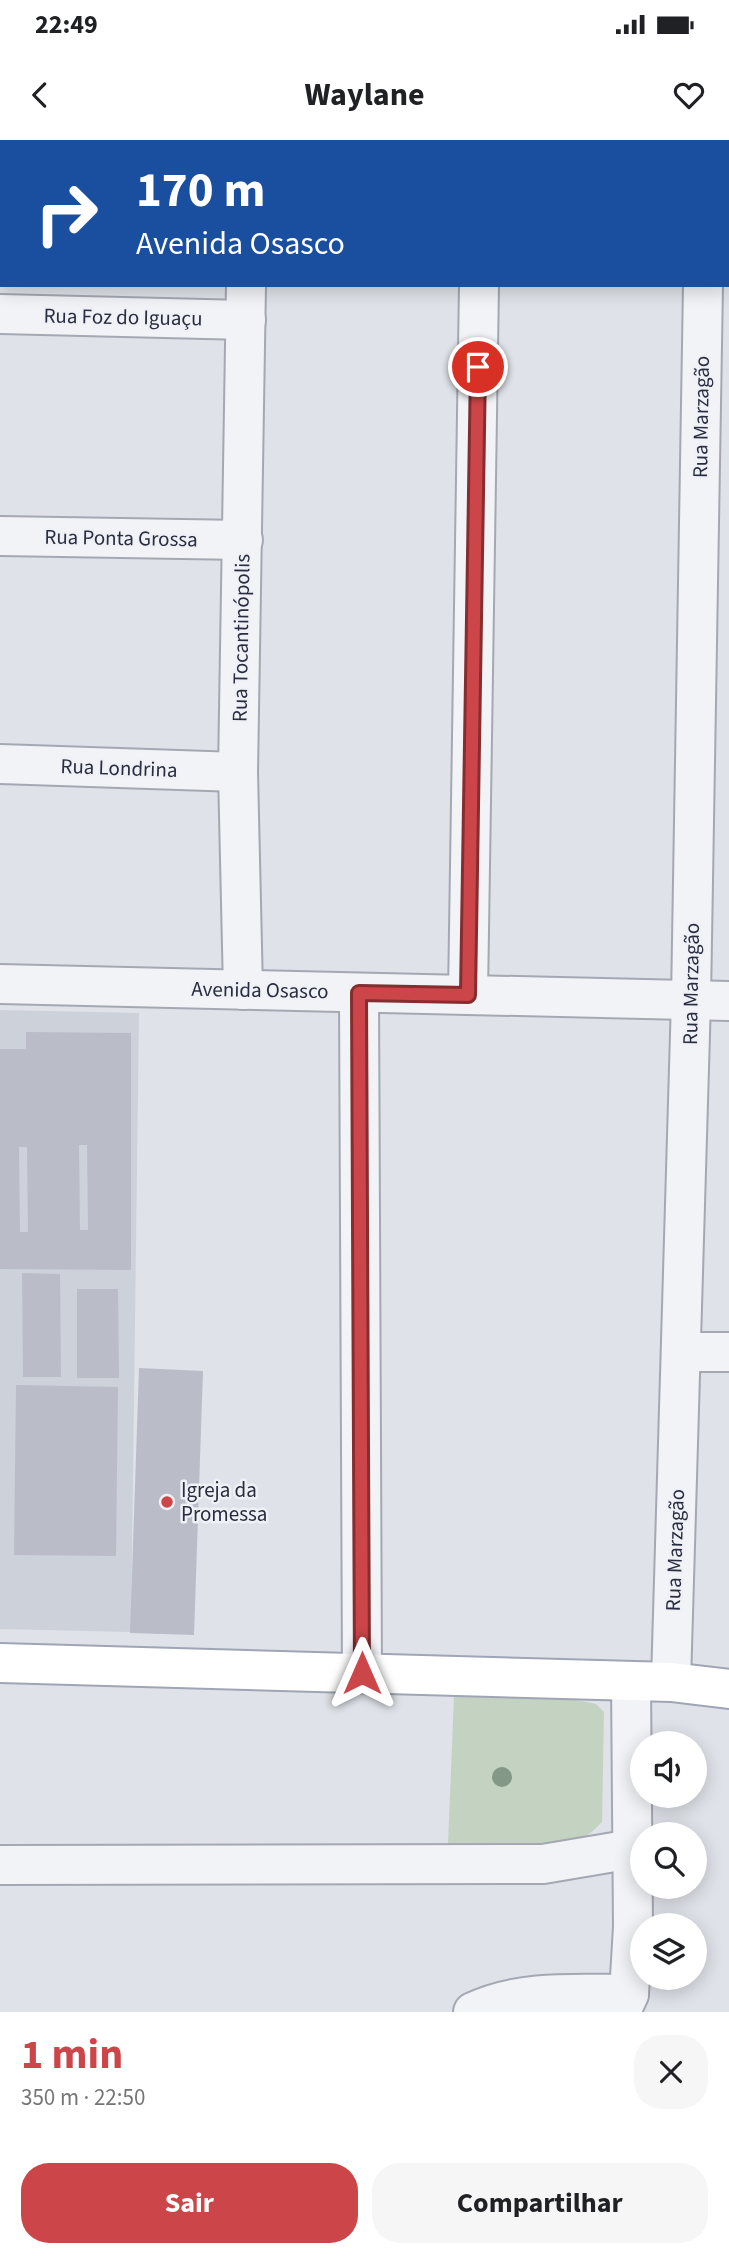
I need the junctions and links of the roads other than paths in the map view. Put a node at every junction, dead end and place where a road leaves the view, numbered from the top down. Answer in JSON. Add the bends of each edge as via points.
{"nodes":[{"id":1,"x":479,"y":287,"type":"edge"},
{"id":2,"x":703,"y":287,"type":"edge"},
{"id":3,"x":246,"y":303,"type":"edge"},
{"id":4,"x":0,"y":314,"type":"edge"},
{"id":5,"x":0,"y":536,"type":"edge"},
{"id":6,"x":243,"y":540,"type":"junction"},
{"id":7,"x":0,"y":764,"type":"edge"},
{"id":8,"x":238,"y":772,"type":"junction"},
{"id":9,"x":0,"y":984,"type":"edge"},
{"id":10,"x":243,"y":990,"type":"junction"},
{"id":11,"x":359,"y":993,"type":"junction"},
{"id":12,"x":468,"y":995,"type":"junction"},
{"id":13,"x":691,"y":1000,"type":"junction"},
{"id":14,"x":729,"y":1001,"type":"edge"},
{"id":15,"x":681,"y":1352,"type":"junction"},
{"id":16,"x":729,"y":1352,"type":"edge"},
{"id":17,"x":0,"y":1663,"type":"edge"},
{"id":18,"x":362,"y":1673,"type":"junction"},
{"id":19,"x":619,"y":1681,"type":"junction"},
{"id":20,"x":671,"y":1682,"type":"junction"},
{"id":21,"x":729,"y":1689,"type":"edge"},
{"id":22,"x":621,"y":1852,"type":"junction"},
{"id":23,"x":0,"y":1865,"type":"edge"},
{"id":24,"x":621,"y":2003,"type":"edge"},
{"id":25,"x":473,"y":2012,"type":"edge"}],
"edges":[{"from":1,"to":12,"type":"street"},
{"from":2,"to":13,"type":"street","name":"Rua Marzagão"},
{"from":3,"to":4,"type":"street","name":"Rua Foz do Iguaçu"},
{"from":3,"to":6,"type":"street","name":"Rua Tocantinópolis"},
{"from":5,"to":6,"type":"street","name":"Rua Ponta Grossa"},
{"from":6,"to":8,"type":"street","name":"Rua Tocantinópolis"},
{"from":7,"to":8,"type":"street","name":"Rua Londrina"},
{"from":8,"to":10,"type":"street","name":"Rua Tocantinópolis"},
{"from":9,"to":10,"type":"street","name":"Avenida Osasco"},
{"from":10,"to":11,"type":"street","name":"Avenida Osasco"},
{"from":11,"to":12,"type":"street","name":"Avenida Osasco"},
{"from":11,"to":18,"type":"street"},
{"from":12,"to":13,"type":"street","name":"Avenida Osasco"},
{"from":13,"to":14,"type":"street","name":"Avenida Osasco"},
{"from":13,"to":15,"type":"street","name":"Rua Marzagão"},
{"from":15,"to":16,"type":"street"},
{"from":15,"to":20,"type":"street","name":"Rua Marzagão"},
{"from":17,"to":18,"type":"main road"},
{"from":18,"to":19,"type":"main road"},
{"from":19,"to":20,"type":"main road"},
{"from":19,"to":22,"type":"street"},
{"from":20,"to":21,"type":"main road"},
{"from":22,"to":23,"type":"street","via":[[543,1864]]},
{"from":22,"to":24,"type":"street"},
{"from":24,"to":25,"type":"street","via":[[550,1994],[508,1999]]}]}
